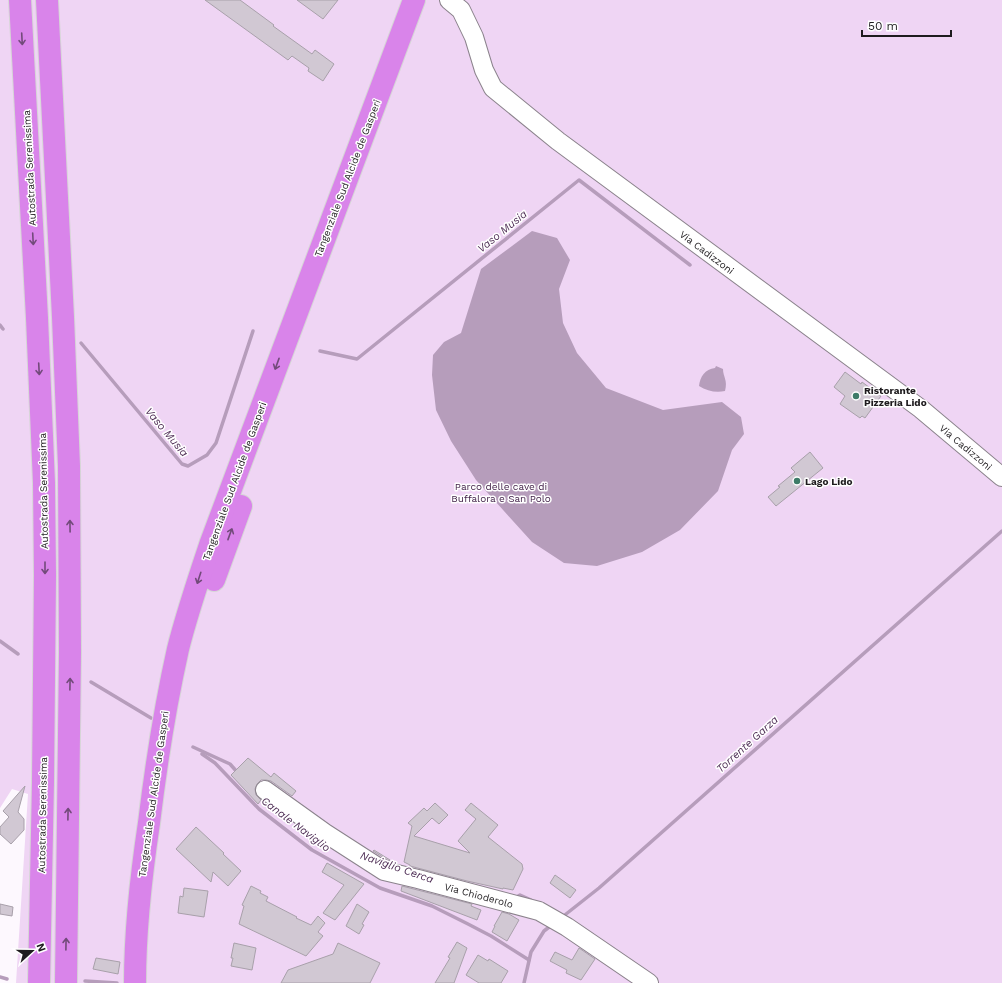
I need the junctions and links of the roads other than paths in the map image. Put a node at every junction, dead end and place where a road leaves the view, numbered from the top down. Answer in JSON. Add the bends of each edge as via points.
{"nodes":[{"id":1,"x":20,"y":0,"type":"edge"},
{"id":2,"x":47,"y":0,"type":"edge"},
{"id":3,"x":414,"y":0,"type":"edge"},
{"id":4,"x":428,"y":0,"type":"edge"},
{"id":5,"x":449,"y":0,"type":"edge"},
{"id":6,"x":1002,"y":477,"type":"edge"},
{"id":7,"x":265,"y":790,"type":"dead end"},
{"id":8,"x":39,"y":983,"type":"edge"},
{"id":9,"x":66,"y":983,"type":"edge"},
{"id":10,"x":135,"y":983,"type":"edge"},
{"id":11,"x":148,"y":983,"type":"edge"},
{"id":12,"x":649,"y":983,"type":"edge"}],
"edges":[{"from":1,"to":8,"type":"highway","name":"Autostrada Serenissima","one_way":true,"via":[[44,483]]},
{"from":9,"to":2,"type":"highway","one_way":true,"via":[[70,652],[69,466]]},
{"from":3,"to":10,"type":"highway","name":"Tangenziale Sud Alcide de Gasperi","one_way":true,"via":[[211,542],[190,605],[178,649],[158,749],[140,883]]},
{"from":11,"to":4,"type":"highway","name":"Tangenziale Sud Alcide de Gasperi","one_way":true,"via":[[156,867],[172,750],[194,642],[229,538]]},
{"from":5,"to":6,"type":"street","name":"Via Cadizzoni","via":[[461,10],[474,36],[484,70],[493,88],[558,141],[920,410]]},
{"from":7,"to":12,"type":"street","name":"Via Chioderolo","via":[[384,871],[539,911]]}]}
